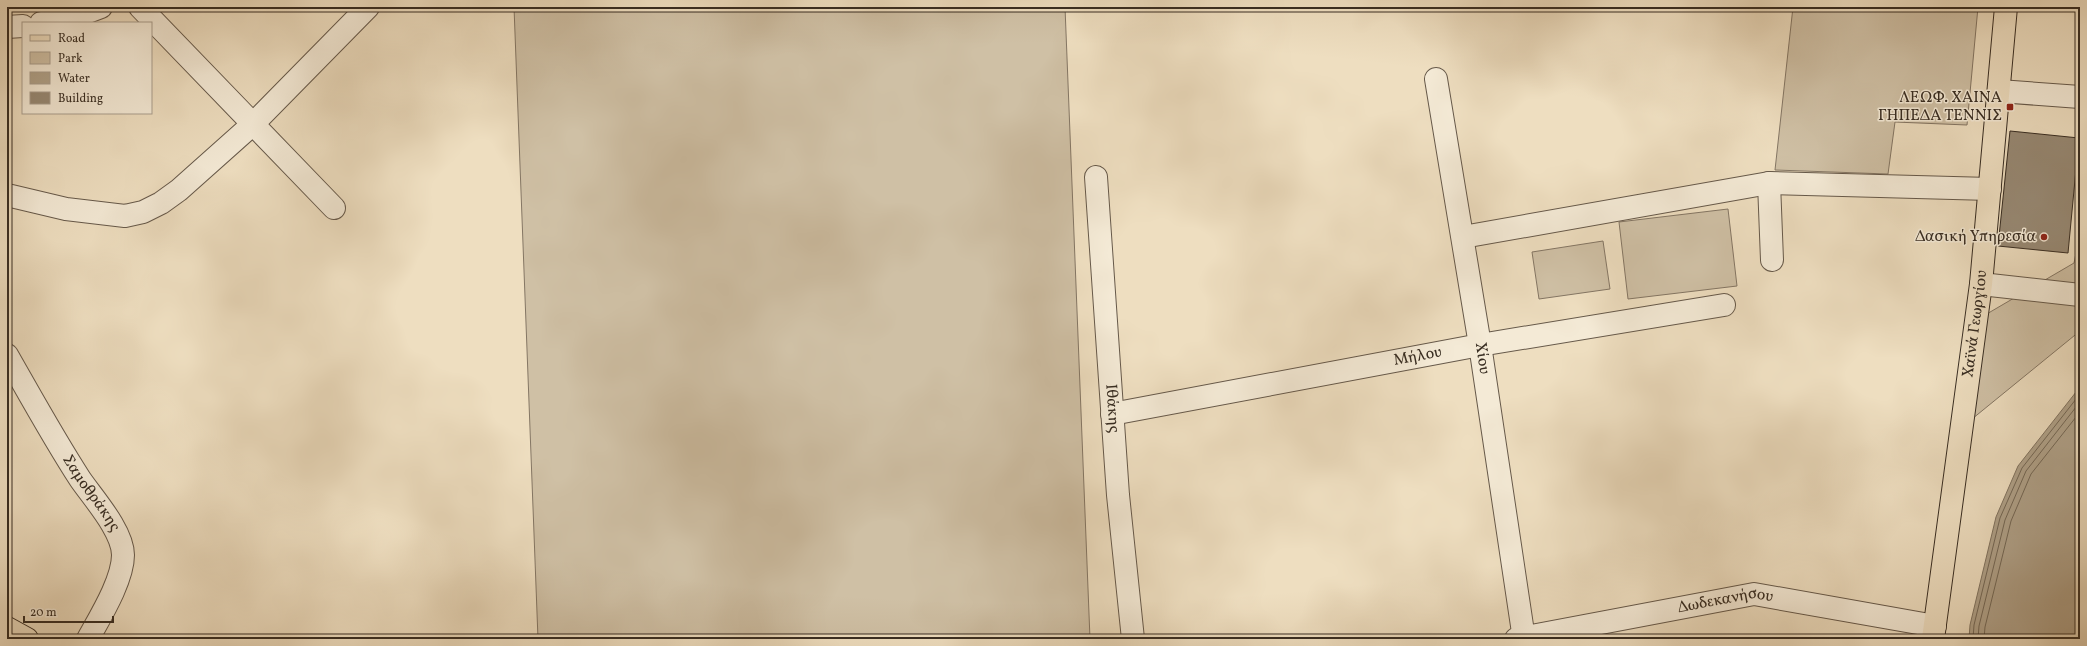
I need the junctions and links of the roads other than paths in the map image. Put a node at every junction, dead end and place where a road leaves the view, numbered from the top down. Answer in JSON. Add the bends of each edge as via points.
{"nodes":[{"id":1,"x":101,"y":7,"type":"edge"},
{"id":2,"x":140,"y":7,"type":"edge"},
{"id":3,"x":368,"y":7,"type":"edge"},
{"id":4,"x":2006,"y":7,"type":"edge"},
{"id":5,"x":47,"y":22,"type":"edge"},
{"id":6,"x":22,"y":26,"type":"edge"},
{"id":7,"x":7,"y":27,"type":"edge"},
{"id":8,"x":1436,"y":79,"type":"dead end"},
{"id":9,"x":2000,"y":90,"type":"junction"},
{"id":10,"x":2080,"y":97,"type":"edge"},
{"id":11,"x":253,"y":124,"type":"junction"},
{"id":12,"x":1096,"y":177,"type":"dead end"},
{"id":13,"x":1769,"y":184,"type":"junction"},
{"id":14,"x":1990,"y":189,"type":"junction"},
{"id":15,"x":7,"y":195,"type":"edge"},
{"id":16,"x":334,"y":208,"type":"dead end"},
{"id":17,"x":1463,"y":237,"type":"junction"},
{"id":18,"x":1772,"y":260,"type":"dead end"},
{"id":19,"x":1981,"y":284,"type":"junction"},
{"id":20,"x":2080,"y":295,"type":"edge"},
{"id":21,"x":1724,"y":305,"type":"dead end"},
{"id":22,"x":1480,"y":345,"type":"junction"},
{"id":23,"x":7,"y":355,"type":"edge"},
{"id":24,"x":1112,"y":414,"type":"junction"},
{"id":25,"x":7,"y":628,"type":"edge"},
{"id":26,"x":1934,"y":633,"type":"edge"},
{"id":27,"x":1521,"y":638,"type":"edge"},
{"id":28,"x":27,"y":639,"type":"edge"},
{"id":29,"x":88,"y":639,"type":"edge"},
{"id":30,"x":1133,"y":639,"type":"edge"}],
"edges":[{"from":1,"to":5,"type":"street","via":[[72,18]]},
{"from":2,"to":11,"type":"street"},
{"from":3,"to":11,"type":"street"},
{"from":4,"to":9,"type":"main road","name":"Χαϊνά Γεωργίου"},
{"from":6,"to":7,"type":"street"},
{"from":8,"to":17,"type":"street","name":"Χίου"},
{"from":9,"to":10,"type":"street"},
{"from":9,"to":14,"type":"main road","name":"Χαϊνά Γεωργίου"},
{"from":11,"to":15,"type":"street","via":[[179,190],[144,212],[126,216],[66,209]]},
{"from":11,"to":16,"type":"street"},
{"from":12,"to":24,"type":"street","name":"Ιθάκης"},
{"from":13,"to":14,"type":"street"},
{"from":13,"to":17,"type":"street"},
{"from":13,"to":18,"type":"street"},
{"from":14,"to":19,"type":"main road","name":"Χαϊνά Γεωργίου"},
{"from":17,"to":22,"type":"street","name":"Χίου"},
{"from":19,"to":20,"type":"street"},
{"from":19,"to":26,"type":"main road","name":"Χαϊνά Γεωργίου"},
{"from":21,"to":22,"type":"street","name":"Μήλου"},
{"from":22,"to":24,"type":"street","name":"Μήλου"},
{"from":22,"to":27,"type":"street","name":"Χίου"},
{"from":23,"to":29,"type":"street","name":"Σαμοθράκης","via":[[80,479],[108,518],[121,545],[121,565],[110,598]]},
{"from":24,"to":30,"type":"street","name":"Ιθάκης"},
{"from":25,"to":28,"type":"main road"},
{"from":26,"to":27,"type":"street","name":"Δωδεκανήσου","via":[[1754,594]]}]}
